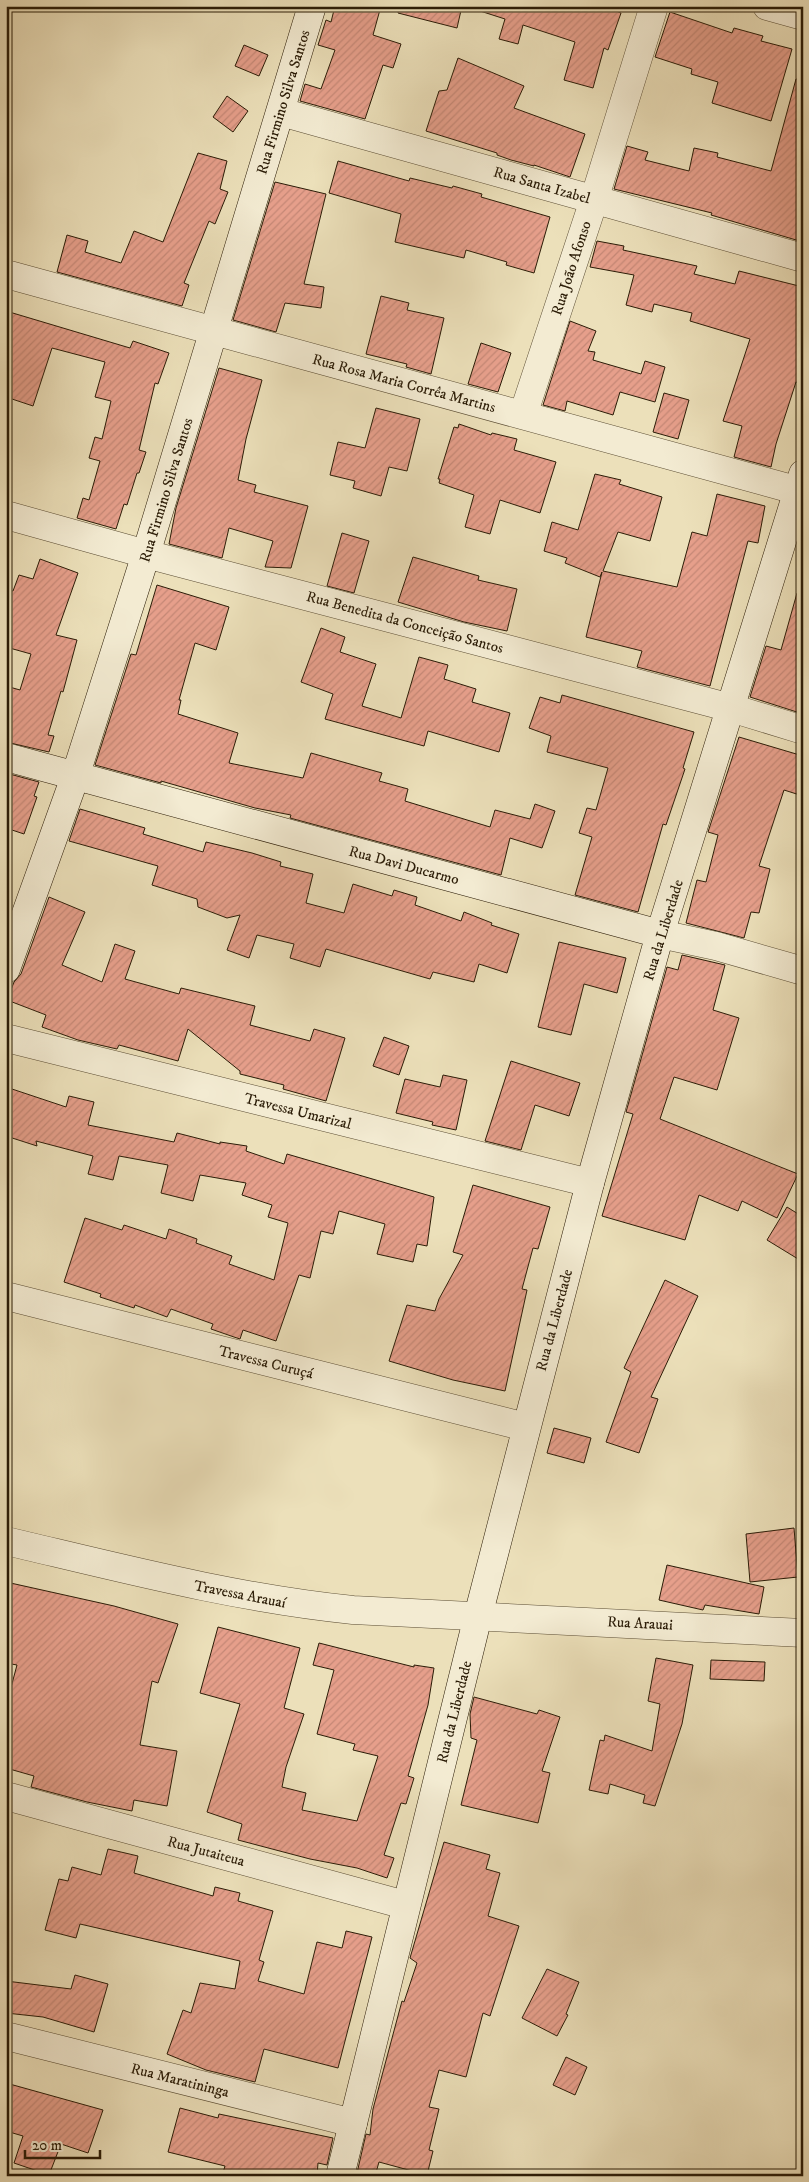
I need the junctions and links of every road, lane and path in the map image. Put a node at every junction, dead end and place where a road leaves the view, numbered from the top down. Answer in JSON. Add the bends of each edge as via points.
{"nodes":[{"id":1,"x":312,"y":6,"type":"edge"},
{"id":2,"x":654,"y":6,"type":"edge"},
{"id":3,"x":767,"y":6,"type":"edge"},
{"id":4,"x":803,"y":16,"type":"edge"},
{"id":5,"x":281,"y":112,"type":"junction"},
{"id":6,"x":594,"y":200,"type":"junction"},
{"id":7,"x":803,"y":258,"type":"edge"},
{"id":8,"x":6,"y":274,"type":"edge"},
{"id":9,"x":214,"y":332,"type":"junction"},
{"id":10,"x":523,"y":415,"type":"junction"},
{"id":11,"x":801,"y":485,"type":"edge"},
{"id":12,"x":6,"y":515,"type":"edge"},
{"id":13,"x":146,"y":554,"type":"junction"},
{"id":14,"x":731,"y":708,"type":"junction"},
{"id":15,"x":803,"y":730,"type":"edge"},
{"id":16,"x":6,"y":758,"type":"edge"},
{"id":17,"x":75,"y":777,"type":"junction"},
{"id":18,"x":660,"y":934,"type":"junction"},
{"id":19,"x":6,"y":969,"type":"edge"},
{"id":20,"x":803,"y":971,"type":"edge"},
{"id":21,"x":6,"y":1038,"type":"edge"},
{"id":22,"x":590,"y":1183,"type":"junction"},
{"id":23,"x":6,"y":1296,"type":"edge"},
{"id":24,"x":526,"y":1428,"type":"junction"},
{"id":25,"x":6,"y":1541,"type":"edge"},
{"id":26,"x":478,"y":1616,"type":"junction"},
{"id":27,"x":803,"y":1633,"type":"edge"},
{"id":28,"x":6,"y":1796,"type":"edge"},
{"id":29,"x":405,"y":1905,"type":"junction"},
{"id":30,"x":6,"y":2036,"type":"edge"},
{"id":31,"x":353,"y":2123,"type":"junction"},
{"id":32,"x":340,"y":2176,"type":"edge"}],
"edges":[{"from":1,"to":5,"type":"street","name":"Rua Firmino Silva Santos"},
{"from":2,"to":6,"type":"street","name":"Rua João Afonso"},
{"from":3,"to":4,"type":"street"},
{"from":5,"to":6,"type":"street","name":"Rua Santa Izabel"},
{"from":5,"to":9,"type":"street","name":"Rua Firmino Silva Santos"},
{"from":6,"to":7,"type":"street","name":"Rua Santa Izabel"},
{"from":6,"to":10,"type":"street","name":"Rua João Afonso"},
{"from":8,"to":9,"type":"street","name":"Rua Rosa Maria Corrêa Martins"},
{"from":9,"to":10,"type":"street","name":"Rua Rosa Maria Corrêa Martins"},
{"from":9,"to":13,"type":"street","name":"Rua Firmino Silva Santos"},
{"from":10,"to":11,"type":"street","name":"Rua Rosa Maria Corrêa Martins"},
{"from":11,"to":14,"type":"street","name":"Rua da Liberdade"},
{"from":12,"to":13,"type":"street","name":"Rua Benedita da Conceição Santos"},
{"from":13,"to":14,"type":"street","name":"Rua Benedita da Conceição Santos"},
{"from":13,"to":17,"type":"street","name":"Rua Firmino Silva Santos"},
{"from":14,"to":15,"type":"street","name":"Rua Benedita da Conceição Santos"},
{"from":14,"to":18,"type":"street","name":"Rua da Liberdade"},
{"from":16,"to":17,"type":"street","name":"Rua Davi Ducarmo"},
{"from":17,"to":18,"type":"street","name":"Rua Davi Ducarmo"},
{"from":17,"to":19,"type":"street","name":"Rua Firmino Silva Santos"},
{"from":18,"to":20,"type":"street","name":"Rua Davi Ducarmo"},
{"from":18,"to":22,"type":"street","name":"Rua da Liberdade"},
{"from":21,"to":22,"type":"street","name":"Travessa Umarizal"},
{"from":22,"to":24,"type":"street","name":"Rua da Liberdade"},
{"from":23,"to":24,"type":"street","name":"Travessa Curuçá"},
{"from":24,"to":26,"type":"street","name":"Rua da Liberdade"},
{"from":25,"to":26,"type":"street","name":"Travessa Arauaí","via":[[204,1588],[288,1603],[353,1610]]},
{"from":26,"to":27,"type":"street","name":"Rua Arauai"},
{"from":26,"to":29,"type":"street","name":"Rua da Liberdade"},
{"from":28,"to":29,"type":"street","name":"Rua Jutaiteua"},
{"from":29,"to":31,"type":"street","name":"Rua da Liberdade"},
{"from":30,"to":31,"type":"street","name":"Rua Maratininga"},
{"from":31,"to":32,"type":"street","name":"Rua da Liberdade"}]}
